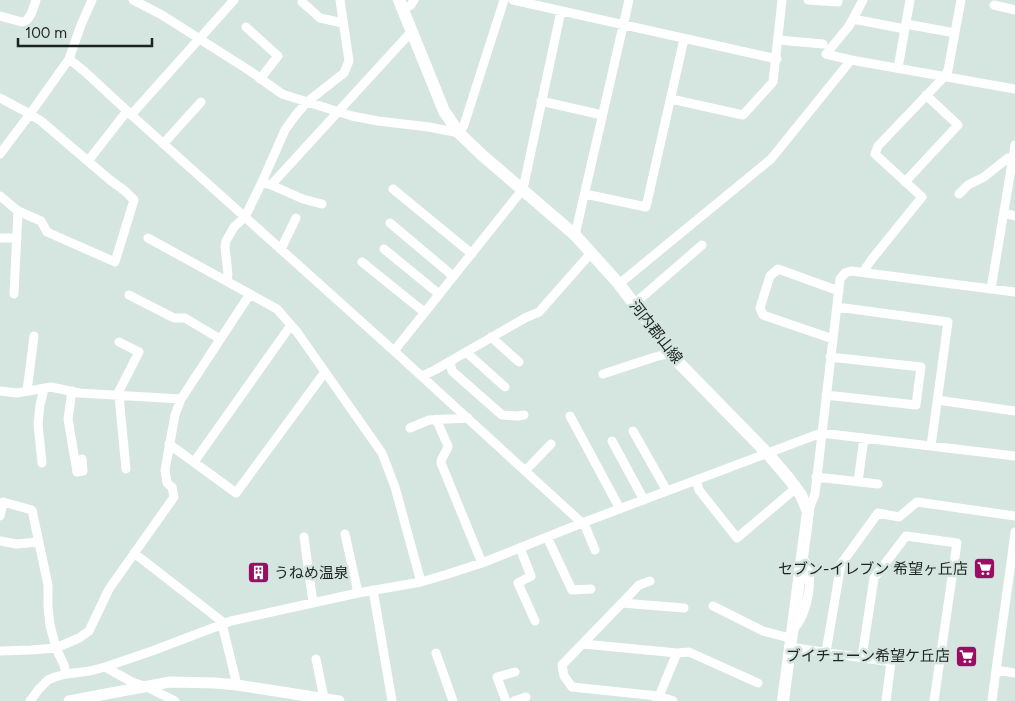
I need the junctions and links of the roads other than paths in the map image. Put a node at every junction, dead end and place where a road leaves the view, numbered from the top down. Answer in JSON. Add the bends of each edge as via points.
{"nodes":[{"id":1,"x":36,"y":0,"type":"edge"},
{"id":2,"x":92,"y":0,"type":"edge"},
{"id":3,"x":133,"y":0,"type":"edge"},
{"id":4,"x":234,"y":0,"type":"edge"},
{"id":5,"x":340,"y":0,"type":"edge"},
{"id":6,"x":414,"y":0,"type":"edge"},
{"id":7,"x":504,"y":0,"type":"edge"},
{"id":8,"x":513,"y":0,"type":"edge"},
{"id":9,"x":629,"y":0,"type":"edge"},
{"id":10,"x":782,"y":0,"type":"edge"},
{"id":11,"x":808,"y":0,"type":"edge"},
{"id":12,"x":838,"y":0,"type":"edge"},
{"id":13,"x":863,"y":0,"type":"edge"},
{"id":14,"x":910,"y":0,"type":"edge"},
{"id":15,"x":961,"y":0,"type":"edge"},
{"id":16,"x":302,"y":2,"type":"dead end"},
{"id":17,"x":401,"y":5,"type":"edge"},
{"id":18,"x":994,"y":6,"type":"dead end"},
{"id":19,"x":1015,"y":10,"type":"edge"},
{"id":20,"x":561,"y":11,"type":"junction"},
{"id":21,"x":0,"y":16,"type":"edge"},
{"id":22,"x":852,"y":19,"type":"junction"},
{"id":23,"x":344,"y":23,"type":"junction"},
{"id":24,"x":623,"y":25,"type":"junction"},
{"id":25,"x":246,"y":27,"type":"dead end"},
{"id":26,"x":905,"y":27,"type":"junction"},
{"id":27,"x":412,"y":31,"type":"junction"},
{"id":28,"x":955,"y":33,"type":"junction"},
{"id":29,"x":198,"y":38,"type":"junction"},
{"id":30,"x":684,"y":39,"type":"junction"},
{"id":31,"x":778,"y":40,"type":"junction"},
{"id":32,"x":823,"y":44,"type":"dead end"},
{"id":33,"x":69,"y":59,"type":"junction"},
{"id":34,"x":776,"y":59,"type":"junction"},
{"id":35,"x":851,"y":60,"type":"junction"},
{"id":36,"x":898,"y":68,"type":"junction"},
{"id":37,"x":945,"y":76,"type":"junction"},
{"id":38,"x":260,"y":78,"type":"junction"},
{"id":39,"x":1015,"y":89,"type":"edge"},
{"id":40,"x":926,"y":95,"type":"junction"},
{"id":41,"x":0,"y":98,"type":"edge"},
{"id":42,"x":671,"y":98,"type":"junction"},
{"id":43,"x":541,"y":101,"type":"junction"},
{"id":44,"x":201,"y":102,"type":"dead end"},
{"id":45,"x":307,"y":102,"type":"junction"},
{"id":46,"x":338,"y":112,"type":"junction"},
{"id":47,"x":129,"y":113,"type":"junction"},
{"id":48,"x":30,"y":114,"type":"junction"},
{"id":49,"x":602,"y":116,"type":"junction"},
{"id":50,"x":459,"y":133,"type":"junction"},
{"id":51,"x":163,"y":144,"type":"junction"},
{"id":52,"x":1015,"y":145,"type":"edge"},
{"id":53,"x":0,"y":154,"type":"edge"},
{"id":54,"x":1013,"y":158,"type":"junction"},
{"id":55,"x":88,"y":161,"type":"junction"},
{"id":56,"x":905,"y":182,"type":"junction"},
{"id":57,"x":266,"y":184,"type":"junction"},
{"id":58,"x":392,"y":189,"type":"dead end"},
{"id":59,"x":523,"y":189,"type":"junction"},
{"id":60,"x":585,"y":194,"type":"junction"},
{"id":61,"x":960,"y":194,"type":"dead end"},
{"id":62,"x":0,"y":196,"type":"edge"},
{"id":63,"x":322,"y":204,"type":"dead end"},
{"id":64,"x":18,"y":211,"type":"junction"},
{"id":65,"x":1004,"y":214,"type":"junction"},
{"id":66,"x":1015,"y":216,"type":"edge"},
{"id":67,"x":245,"y":217,"type":"junction"},
{"id":68,"x":296,"y":218,"type":"dead end"},
{"id":69,"x":390,"y":223,"type":"dead end"},
{"id":70,"x":575,"y":235,"type":"junction"},
{"id":71,"x":0,"y":238,"type":"edge"},
{"id":72,"x":16,"y":238,"type":"junction"},
{"id":73,"x":148,"y":238,"type":"dead end"},
{"id":74,"x":702,"y":245,"type":"dead end"},
{"id":75,"x":281,"y":249,"type":"junction"},
{"id":76,"x":384,"y":249,"type":"dead end"},
{"id":77,"x":591,"y":253,"type":"junction"},
{"id":78,"x":472,"y":254,"type":"junction"},
{"id":79,"x":362,"y":262,"type":"dead end"},
{"id":80,"x":863,"y":272,"type":"junction"},
{"id":81,"x":453,"y":276,"type":"junction"},
{"id":82,"x":228,"y":281,"type":"junction"},
{"id":83,"x":619,"y":284,"type":"junction"},
{"id":84,"x":991,"y":289,"type":"junction"},
{"id":85,"x":839,"y":291,"type":"junction"},
{"id":86,"x":1015,"y":292,"type":"edge"},
{"id":87,"x":14,"y":294,"type":"dead end"},
{"id":88,"x":250,"y":294,"type":"junction"},
{"id":89,"x":439,"y":294,"type":"junction"},
{"id":90,"x":129,"y":295,"type":"dead end"},
{"id":91,"x":634,"y":304,"type":"junction"},
{"id":92,"x":837,"y":307,"type":"junction"},
{"id":93,"x":424,"y":312,"type":"junction"},
{"id":94,"x":291,"y":325,"type":"junction"},
{"id":95,"x":34,"y":336,"type":"dead end"},
{"id":96,"x":491,"y":337,"type":"junction"},
{"id":97,"x":220,"y":338,"type":"junction"},
{"id":98,"x":833,"y":339,"type":"junction"},
{"id":99,"x":120,"y":342,"type":"dead end"},
{"id":100,"x":394,"y":351,"type":"junction"},
{"id":101,"x":466,"y":352,"type":"junction"},
{"id":102,"x":671,"y":353,"type":"junction"},
{"id":103,"x":830,"y":357,"type":"junction"},
{"id":104,"x":450,"y":362,"type":"junction"},
{"id":105,"x":518,"y":362,"type":"dead end"},
{"id":106,"x":326,"y":372,"type":"junction"},
{"id":107,"x":603,"y":374,"type":"dead end"},
{"id":108,"x":422,"y":376,"type":"junction"},
{"id":109,"x":505,"y":387,"type":"dead end"},
{"id":110,"x":44,"y":388,"type":"junction"},
{"id":111,"x":0,"y":391,"type":"edge"},
{"id":112,"x":27,"y":391,"type":"junction"},
{"id":113,"x":72,"y":391,"type":"junction"},
{"id":114,"x":826,"y":395,"type":"junction"},
{"id":115,"x":118,"y":396,"type":"junction"},
{"id":116,"x":181,"y":399,"type":"junction"},
{"id":117,"x":937,"y":400,"type":"junction"},
{"id":118,"x":1015,"y":411,"type":"edge"},
{"id":119,"x":524,"y":415,"type":"dead end"},
{"id":120,"x":570,"y":416,"type":"dead end"},
{"id":121,"x":468,"y":418,"type":"junction"},
{"id":122,"x":436,"y":419,"type":"junction"},
{"id":123,"x":410,"y":428,"type":"dead end"},
{"id":124,"x":633,"y":431,"type":"dead end"},
{"id":125,"x":821,"y":433,"type":"junction"},
{"id":126,"x":864,"y":438,"type":"junction"},
{"id":127,"x":612,"y":441,"type":"dead end"},
{"id":128,"x":169,"y":444,"type":"junction"},
{"id":129,"x":551,"y":444,"type":"dead end"},
{"id":130,"x":931,"y":446,"type":"junction"},
{"id":131,"x":768,"y":454,"type":"junction"},
{"id":132,"x":1015,"y":456,"type":"edge"},
{"id":133,"x":82,"y":459,"type":"dead end"},
{"id":134,"x":194,"y":462,"type":"junction"},
{"id":135,"x":42,"y":463,"type":"dead end"},
{"id":136,"x":126,"y":469,"type":"dead end"},
{"id":137,"x":525,"y":471,"type":"junction"},
{"id":138,"x":816,"y":477,"type":"junction"},
{"id":139,"x":696,"y":480,"type":"junction"},
{"id":140,"x":858,"y":482,"type":"junction"},
{"id":141,"x":878,"y":484,"type":"dead end"},
{"id":142,"x":796,"y":488,"type":"junction"},
{"id":143,"x":667,"y":491,"type":"junction"},
{"id":144,"x":644,"y":500,"type":"junction"},
{"id":145,"x":620,"y":509,"type":"junction"},
{"id":146,"x":808,"y":512,"type":"junction"},
{"id":147,"x":0,"y":516,"type":"edge"},
{"id":148,"x":1015,"y":516,"type":"edge"},
{"id":149,"x":582,"y":523,"type":"junction"},
{"id":150,"x":1015,"y":532,"type":"edge"},
{"id":151,"x":345,"y":534,"type":"dead end"},
{"id":152,"x":304,"y":537,"type":"dead end"},
{"id":153,"x":547,"y":537,"type":"junction"},
{"id":154,"x":0,"y":541,"type":"edge"},
{"id":155,"x":40,"y":542,"type":"junction"},
{"id":156,"x":520,"y":548,"type":"junction"},
{"id":157,"x":595,"y":550,"type":"dead end"},
{"id":158,"x":134,"y":553,"type":"junction"},
{"id":159,"x":482,"y":563,"type":"junction"},
{"id":160,"x":650,"y":581,"type":"dead end"},
{"id":161,"x":421,"y":582,"type":"junction"},
{"id":162,"x":591,"y":589,"type":"dead end"},
{"id":163,"x":374,"y":590,"type":"junction"},
{"id":164,"x":358,"y":593,"type":"junction"},
{"id":165,"x":313,"y":602,"type":"junction"},
{"id":166,"x":622,"y":603,"type":"junction"},
{"id":167,"x":713,"y":606,"type":"dead end"},
{"id":168,"x":684,"y":608,"type":"dead end"},
{"id":169,"x":535,"y":621,"type":"dead end"},
{"id":170,"x":223,"y":624,"type":"junction"},
{"id":171,"x":790,"y":638,"type":"junction"},
{"id":172,"x":582,"y":644,"type":"junction"},
{"id":173,"x":56,"y":648,"type":"junction"},
{"id":174,"x":0,"y":652,"type":"edge"},
{"id":175,"x":826,"y":652,"type":"junction"},
{"id":176,"x":436,"y":653,"type":"dead end"},
{"id":177,"x":677,"y":653,"type":"junction"},
{"id":178,"x":862,"y":657,"type":"junction"},
{"id":179,"x":316,"y":659,"type":"dead end"},
{"id":180,"x":105,"y":667,"type":"junction"},
{"id":181,"x":996,"y":670,"type":"junction"},
{"id":182,"x":515,"y":672,"type":"dead end"},
{"id":183,"x":1015,"y":673,"type":"edge"},
{"id":184,"x":66,"y":674,"type":"junction"},
{"id":185,"x":758,"y":683,"type":"dead end"},
{"id":186,"x":237,"y":685,"type":"junction"},
{"id":187,"x":148,"y":687,"type":"junction"},
{"id":188,"x":526,"y":697,"type":"dead end"},
{"id":189,"x":324,"y":698,"type":"junction"},
{"id":190,"x":657,"y":698,"type":"edge"},
{"id":191,"x":171,"y":700,"type":"edge"},
{"id":192,"x":30,"y":701,"type":"edge"},
{"id":193,"x":69,"y":701,"type":"edge"},
{"id":194,"x":339,"y":701,"type":"edge"},
{"id":195,"x":392,"y":701,"type":"edge"},
{"id":196,"x":453,"y":701,"type":"edge"},
{"id":197,"x":506,"y":701,"type":"edge"},
{"id":198,"x":514,"y":701,"type":"edge"},
{"id":199,"x":673,"y":701,"type":"edge"},
{"id":200,"x":783,"y":701,"type":"edge"},
{"id":201,"x":886,"y":701,"type":"edge"},
{"id":202,"x":934,"y":701,"type":"edge"},
{"id":203,"x":992,"y":701,"type":"edge"}],
"edges":[{"from":1,"to":21,"type":"street","via":[[25,22]]},
{"from":2,"to":33,"type":"street"},
{"from":3,"to":29,"type":"street"},
{"from":4,"to":29,"type":"street"},
{"from":5,"to":23,"type":"street"},
{"from":6,"to":17,"type":"street","via":[[411,5]]},
{"from":7,"to":50,"type":"street"},
{"from":8,"to":20,"type":"street"},
{"from":9,"to":24,"type":"street"},
{"from":10,"to":31,"type":"street"},
{"from":11,"to":12,"type":"street"},
{"from":13,"to":22,"type":"street"},
{"from":14,"to":26,"type":"street"},
{"from":15,"to":28,"type":"street"},
{"from":16,"to":23,"type":"street","via":[[322,19]]},
{"from":17,"to":27,"type":"main road","name":"河内郡山線"},
{"from":18,"to":19,"type":"street"},
{"from":20,"to":24,"type":"street"},
{"from":20,"to":43,"type":"street"},
{"from":22,"to":26,"type":"street"},
{"from":22,"to":35,"type":"street","via":[[826,54]]},
{"from":23,"to":45,"type":"street","via":[[349,61],[344,73]]},
{"from":24,"to":30,"type":"street"},
{"from":24,"to":49,"type":"street"},
{"from":25,"to":38,"type":"street","via":[[278,56]]},
{"from":26,"to":28,"type":"street"},
{"from":26,"to":36,"type":"street"},
{"from":27,"to":46,"type":"street"},
{"from":27,"to":50,"type":"main road","name":"河内郡山線","via":[[444,111]]},
{"from":28,"to":37,"type":"street"},
{"from":29,"to":38,"type":"street"},
{"from":29,"to":47,"type":"street"},
{"from":30,"to":34,"type":"street"},
{"from":30,"to":42,"type":"street"},
{"from":31,"to":32,"type":"street"},
{"from":31,"to":34,"type":"street"},
{"from":33,"to":47,"type":"street"},
{"from":33,"to":48,"type":"street"},
{"from":34,"to":42,"type":"street","via":[[773,82],[743,115]]},
{"from":35,"to":36,"type":"street"},
{"from":35,"to":83,"type":"street","via":[[771,159]]},
{"from":36,"to":37,"type":"street"},
{"from":37,"to":39,"type":"street"},
{"from":37,"to":40,"type":"street"},
{"from":38,"to":45,"type":"street","via":[[282,94]]},
{"from":40,"to":56,"type":"street","via":[[878,146],[875,154]]},
{"from":40,"to":56,"type":"street","via":[[958,125]]},
{"from":41,"to":48,"type":"street"},
{"from":42,"to":60,"type":"street","via":[[646,207]]},
{"from":43,"to":49,"type":"street"},
{"from":43,"to":59,"type":"street"},
{"from":44,"to":51,"type":"street"},
{"from":45,"to":46,"type":"street"},
{"from":45,"to":57,"type":"street","via":[[285,130]]},
{"from":46,"to":50,"type":"street"},
{"from":46,"to":57,"type":"street"},
{"from":47,"to":51,"type":"street"},
{"from":47,"to":55,"type":"street"},
{"from":48,"to":53,"type":"street"},
{"from":48,"to":55,"type":"street"},
{"from":49,"to":60,"type":"street"},
{"from":50,"to":59,"type":"main road","name":"河内郡山線"},
{"from":51,"to":67,"type":"street"},
{"from":52,"to":54,"type":"street"},
{"from":54,"to":61,"type":"street","via":[[1008,158],[968,185]]},
{"from":54,"to":65,"type":"street"},
{"from":55,"to":64,"type":"street","via":[[134,200],[115,262],[47,232],[41,221]]},
{"from":56,"to":80,"type":"street","via":[[922,197]]},
{"from":57,"to":63,"type":"street"},
{"from":57,"to":67,"type":"street"},
{"from":58,"to":78,"type":"street"},
{"from":59,"to":70,"type":"main road","name":"河内郡山線"},
{"from":59,"to":78,"type":"street"},
{"from":60,"to":70,"type":"street"},
{"from":62,"to":64,"type":"street"},
{"from":64,"to":72,"type":"street"},
{"from":65,"to":66,"type":"street"},
{"from":65,"to":84,"type":"street"},
{"from":67,"to":75,"type":"street"},
{"from":67,"to":82,"type":"street","via":[[234,227],[226,242]]},
{"from":68,"to":75,"type":"street"},
{"from":69,"to":81,"type":"street"},
{"from":70,"to":77,"type":"main road","name":"河内郡山線"},
{"from":71,"to":72,"type":"street"},
{"from":72,"to":87,"type":"street"},
{"from":73,"to":82,"type":"street"},
{"from":74,"to":91,"type":"street"},
{"from":75,"to":100,"type":"street"},
{"from":76,"to":89,"type":"street"},
{"from":77,"to":83,"type":"main road","name":"河内郡山線"},
{"from":77,"to":96,"type":"street","via":[[539,312]]},
{"from":78,"to":81,"type":"street"},
{"from":79,"to":93,"type":"street"},
{"from":80,"to":84,"type":"street"},
{"from":80,"to":85,"type":"street","via":[[845,273],[840,279]]},
{"from":81,"to":89,"type":"street"},
{"from":82,"to":88,"type":"street"},
{"from":83,"to":91,"type":"main road","name":"河内郡山線"},
{"from":84,"to":86,"type":"street"},
{"from":85,"to":92,"type":"street"},
{"from":85,"to":98,"type":"street","via":[[778,269],[770,276],[760,308],[763,315]]},
{"from":88,"to":94,"type":"street","via":[[278,309]]},
{"from":88,"to":97,"type":"street"},
{"from":89,"to":93,"type":"street"},
{"from":90,"to":97,"type":"street","via":[[174,318],[185,318]]},
{"from":91,"to":102,"type":"main road","name":"河内郡山線"},
{"from":92,"to":98,"type":"street"},
{"from":92,"to":117,"type":"street","via":[[948,322]]},
{"from":93,"to":100,"type":"street"},
{"from":94,"to":106,"type":"street"},
{"from":94,"to":134,"type":"street"},
{"from":95,"to":112,"type":"street"},
{"from":96,"to":101,"type":"street"},
{"from":96,"to":105,"type":"street"},
{"from":97,"to":116,"type":"street"},
{"from":98,"to":103,"type":"street"},
{"from":99,"to":115,"type":"street","via":[[139,352]]},
{"from":100,"to":108,"type":"street"},
{"from":101,"to":104,"type":"street"},
{"from":101,"to":109,"type":"street"},
{"from":102,"to":107,"type":"street"},
{"from":102,"to":131,"type":"main road","name":"河内郡山線"},
{"from":103,"to":114,"type":"street"},
{"from":103,"to":114,"type":"street","via":[[921,367],[916,404]]},
{"from":104,"to":108,"type":"street"},
{"from":104,"to":119,"type":"street","via":[[452,371],[502,415]]},
{"from":106,"to":134,"type":"street","via":[[236,493]]},
{"from":106,"to":161,"type":"street","via":[[382,453],[395,487]]},
{"from":108,"to":121,"type":"street"},
{"from":110,"to":112,"type":"street"},
{"from":110,"to":113,"type":"street"},
{"from":110,"to":135,"type":"street","via":[[38,424]]},
{"from":111,"to":112,"type":"street"},
{"from":113,"to":115,"type":"street"},
{"from":113,"to":133,"type":"street","via":[[68,419],[77,472],[84,471]]},
{"from":114,"to":125,"type":"street"},
{"from":115,"to":116,"type":"street"},
{"from":115,"to":136,"type":"street"},
{"from":116,"to":128,"type":"street"},
{"from":117,"to":118,"type":"street"},
{"from":117,"to":130,"type":"street"},
{"from":120,"to":145,"type":"street"},
{"from":121,"to":122,"type":"street"},
{"from":121,"to":137,"type":"street"},
{"from":122,"to":123,"type":"street"},
{"from":122,"to":159,"type":"street","via":[[448,446],[441,463]]},
{"from":124,"to":143,"type":"street"},
{"from":125,"to":126,"type":"street"},
{"from":125,"to":131,"type":"street"},
{"from":125,"to":138,"type":"street"},
{"from":126,"to":130,"type":"street"},
{"from":126,"to":140,"type":"street"},
{"from":127,"to":144,"type":"street"},
{"from":128,"to":134,"type":"street"},
{"from":128,"to":158,"type":"street","via":[[165,470],[174,497]]},
{"from":129,"to":137,"type":"street"},
{"from":130,"to":132,"type":"street"},
{"from":131,"to":139,"type":"street"},
{"from":131,"to":142,"type":"main road","name":"河内郡山線"},
{"from":137,"to":149,"type":"street"},
{"from":138,"to":140,"type":"street"},
{"from":138,"to":146,"type":"street","via":[[815,494]]},
{"from":139,"to":142,"type":"street","via":[[699,490],[737,538]]},
{"from":139,"to":143,"type":"street"},
{"from":140,"to":141,"type":"street"},
{"from":142,"to":146,"type":"main road","name":"河内郡山線"},
{"from":143,"to":144,"type":"street"},
{"from":144,"to":145,"type":"street"},
{"from":145,"to":149,"type":"street"},
{"from":146,"to":171,"type":"main road"},
{"from":147,"to":155,"type":"street","via":[[3,502],[32,510]]},
{"from":148,"to":175,"type":"street","via":[[917,502],[899,517],[878,513],[841,564]]},
{"from":149,"to":153,"type":"street"},
{"from":149,"to":157,"type":"street"},
{"from":150,"to":181,"type":"street"},
{"from":151,"to":164,"type":"street"},
{"from":152,"to":165,"type":"street"},
{"from":153,"to":156,"type":"street"},
{"from":153,"to":162,"type":"street","via":[[572,590]]},
{"from":154,"to":155,"type":"street","via":[[16,544]]},
{"from":155,"to":173,"type":"street"},
{"from":156,"to":159,"type":"street"},
{"from":156,"to":169,"type":"street","via":[[531,576],[518,583]]},
{"from":158,"to":170,"type":"street"},
{"from":158,"to":173,"type":"street","via":[[109,589],[89,631]]},
{"from":159,"to":161,"type":"street"},
{"from":160,"to":166,"type":"street","via":[[639,585]]},
{"from":161,"to":163,"type":"street"},
{"from":163,"to":164,"type":"street"},
{"from":163,"to":195,"type":"street"},
{"from":164,"to":165,"type":"street"},
{"from":165,"to":170,"type":"street"},
{"from":166,"to":168,"type":"street"},
{"from":166,"to":172,"type":"street"},
{"from":167,"to":171,"type":"street","via":[[763,631]]},
{"from":170,"to":180,"type":"street"},
{"from":170,"to":186,"type":"street"},
{"from":171,"to":175,"type":"street"},
{"from":171,"to":200,"type":"main road"},
{"from":172,"to":177,"type":"street"},
{"from":172,"to":190,"type":"street","via":[[562,665],[564,676],[572,687]]},
{"from":173,"to":174,"type":"street"},
{"from":173,"to":184,"type":"street"},
{"from":175,"to":178,"type":"street"},
{"from":176,"to":196,"type":"street"},
{"from":177,"to":185,"type":"street","via":[[689,652]]},
{"from":177,"to":190,"type":"street"},
{"from":178,"to":201,"type":"street","via":[[890,662]]},
{"from":178,"to":202,"type":"street","via":[[874,578],[906,536],[957,543]]},
{"from":179,"to":189,"type":"street"},
{"from":180,"to":184,"type":"street"},
{"from":180,"to":187,"type":"street"},
{"from":181,"to":183,"type":"street"},
{"from":181,"to":203,"type":"street"},
{"from":182,"to":197,"type":"street","via":[[497,677]]},
{"from":184,"to":192,"type":"street","via":[[48,680]]},
{"from":186,"to":187,"type":"street","via":[[170,682]]},
{"from":186,"to":189,"type":"street"},
{"from":187,"to":191,"type":"street"},
{"from":187,"to":193,"type":"street"},
{"from":188,"to":198,"type":"street"},
{"from":189,"to":194,"type":"street"},
{"from":190,"to":199,"type":"street"}]}
